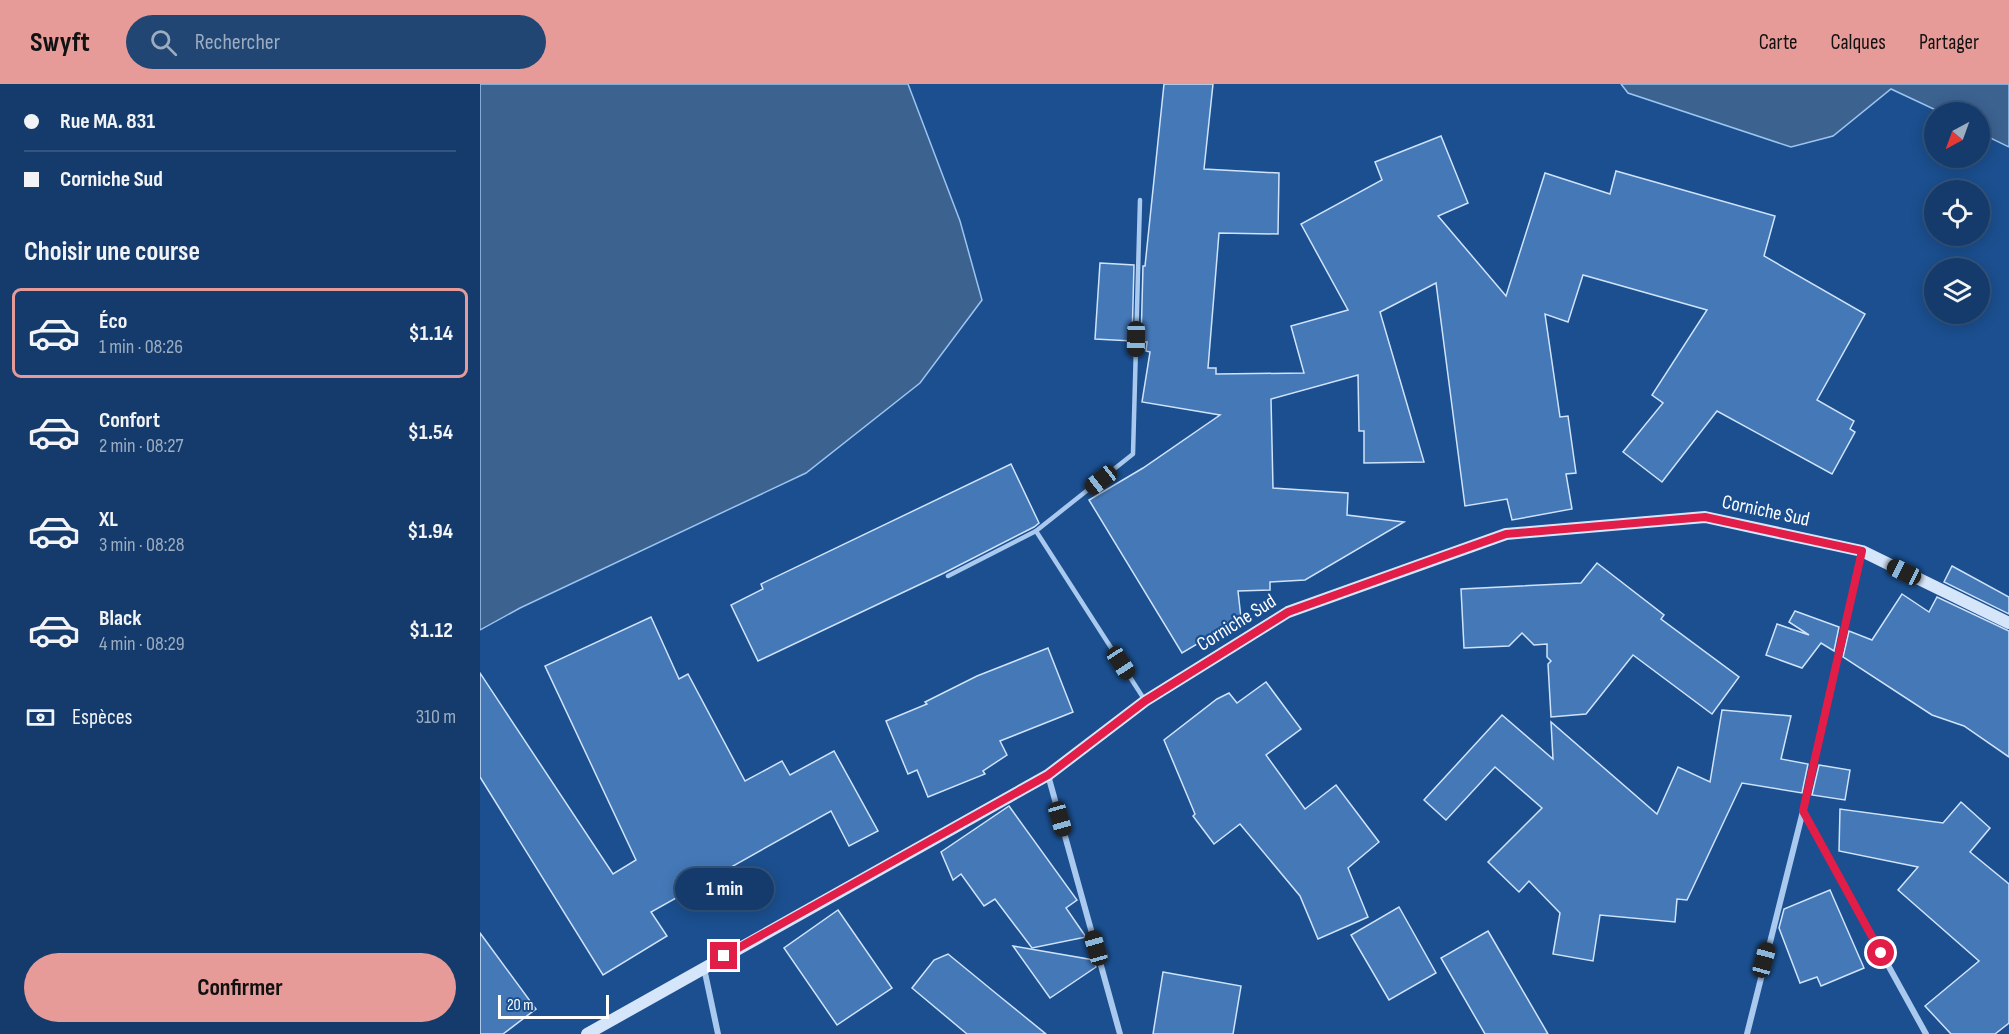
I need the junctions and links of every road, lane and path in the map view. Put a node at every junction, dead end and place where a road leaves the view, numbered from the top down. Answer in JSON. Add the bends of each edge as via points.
{"nodes":[{"id":1,"x":1140,"y":200,"type":"dead end"},
{"id":2,"x":1036,"y":531,"type":"junction"},
{"id":3,"x":1862,"y":551,"type":"junction"},
{"id":4,"x":948,"y":576,"type":"dead end"},
{"id":5,"x":2009,"y":623,"type":"edge"},
{"id":6,"x":1145,"y":701,"type":"junction"},
{"id":7,"x":1048,"y":775,"type":"junction"},
{"id":8,"x":1803,"y":811,"type":"junction"},
{"id":9,"x":704,"y":968,"type":"junction"},
{"id":10,"x":587,"y":1034,"type":"edge"},
{"id":11,"x":718,"y":1034,"type":"edge"},
{"id":12,"x":1120,"y":1034,"type":"edge"},
{"id":13,"x":1747,"y":1034,"type":"edge"},
{"id":14,"x":1926,"y":1034,"type":"edge"}],
"edges":[{"from":1,"to":2,"type":"lane","via":[[1132,454]]},
{"from":2,"to":4,"type":"lane"},
{"from":2,"to":6,"type":"lane"},
{"from":3,"to":5,"type":"main road","name":"Corniche Sud"},
{"from":3,"to":6,"type":"main road","name":"Corniche Sud","via":[[1705,517],[1506,534],[1288,612]]},
{"from":3,"to":8,"type":"street"},
{"from":6,"to":7,"type":"main road","name":"Corniche Sud"},
{"from":7,"to":9,"type":"main road","name":"Corniche Sud"},
{"from":7,"to":12,"type":"street"},
{"from":8,"to":13,"type":"street"},
{"from":8,"to":14,"type":"street"},
{"from":9,"to":10,"type":"main road","name":"Corniche Sud"},
{"from":9,"to":11,"type":"street"}]}
